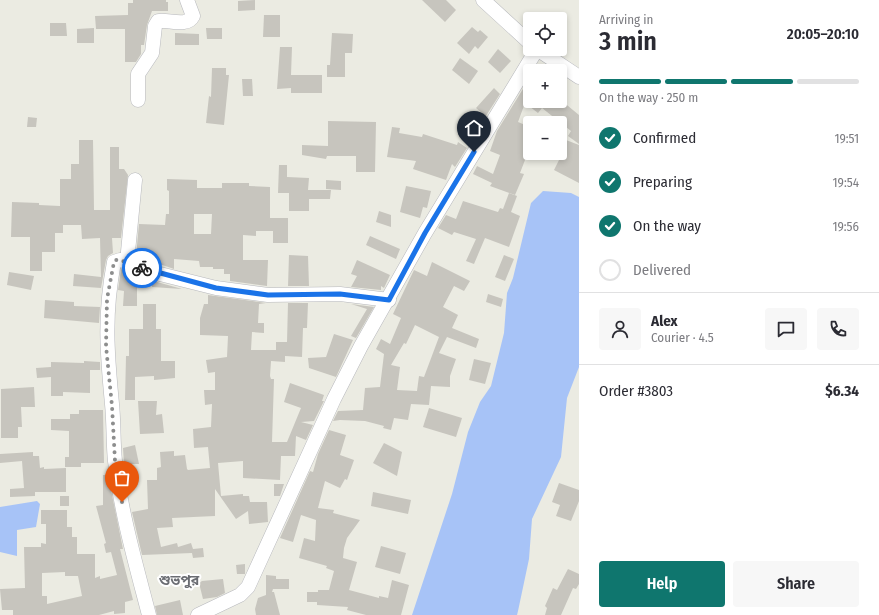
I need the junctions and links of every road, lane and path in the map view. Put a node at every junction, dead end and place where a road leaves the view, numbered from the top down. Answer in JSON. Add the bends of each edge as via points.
{"nodes":[{"id":1,"x":187,"y":0,"type":"edge"},
{"id":2,"x":483,"y":0,"type":"edge"},
{"id":3,"x":523,"y":37,"type":"edge"},
{"id":4,"x":533,"y":56,"type":"edge"},
{"id":5,"x":548,"y":56,"type":"edge"},
{"id":6,"x":579,"y":76,"type":"edge"},
{"id":7,"x":138,"y":100,"type":"dead end"},
{"id":8,"x":135,"y":180,"type":"dead end"},
{"id":9,"x":127,"y":262,"type":"junction"},
{"id":10,"x":389,"y":300,"type":"junction"},
{"id":11,"x":149,"y":615,"type":"edge"},
{"id":12,"x":198,"y":615,"type":"edge"}],
"edges":[{"from":1,"to":7,"type":"street","via":[[193,16],[191,20],[162,20],[155,26],[152,54],[138,74]]},
{"from":2,"to":3,"type":"street"},
{"from":4,"to":10,"type":"street","via":[[425,233]]},
{"from":5,"to":6,"type":"street"},
{"from":8,"to":9,"type":"street"},
{"from":9,"to":10,"type":"street","via":[[152,272],[216,288],[268,295],[340,294]]},
{"from":9,"to":11,"type":"street","via":[[114,262],[107,299],[106,346],[115,461],[136,566]]},
{"from":10,"to":12,"type":"street","via":[[361,346],[334,399],[248,587],[240,595]]}]}
